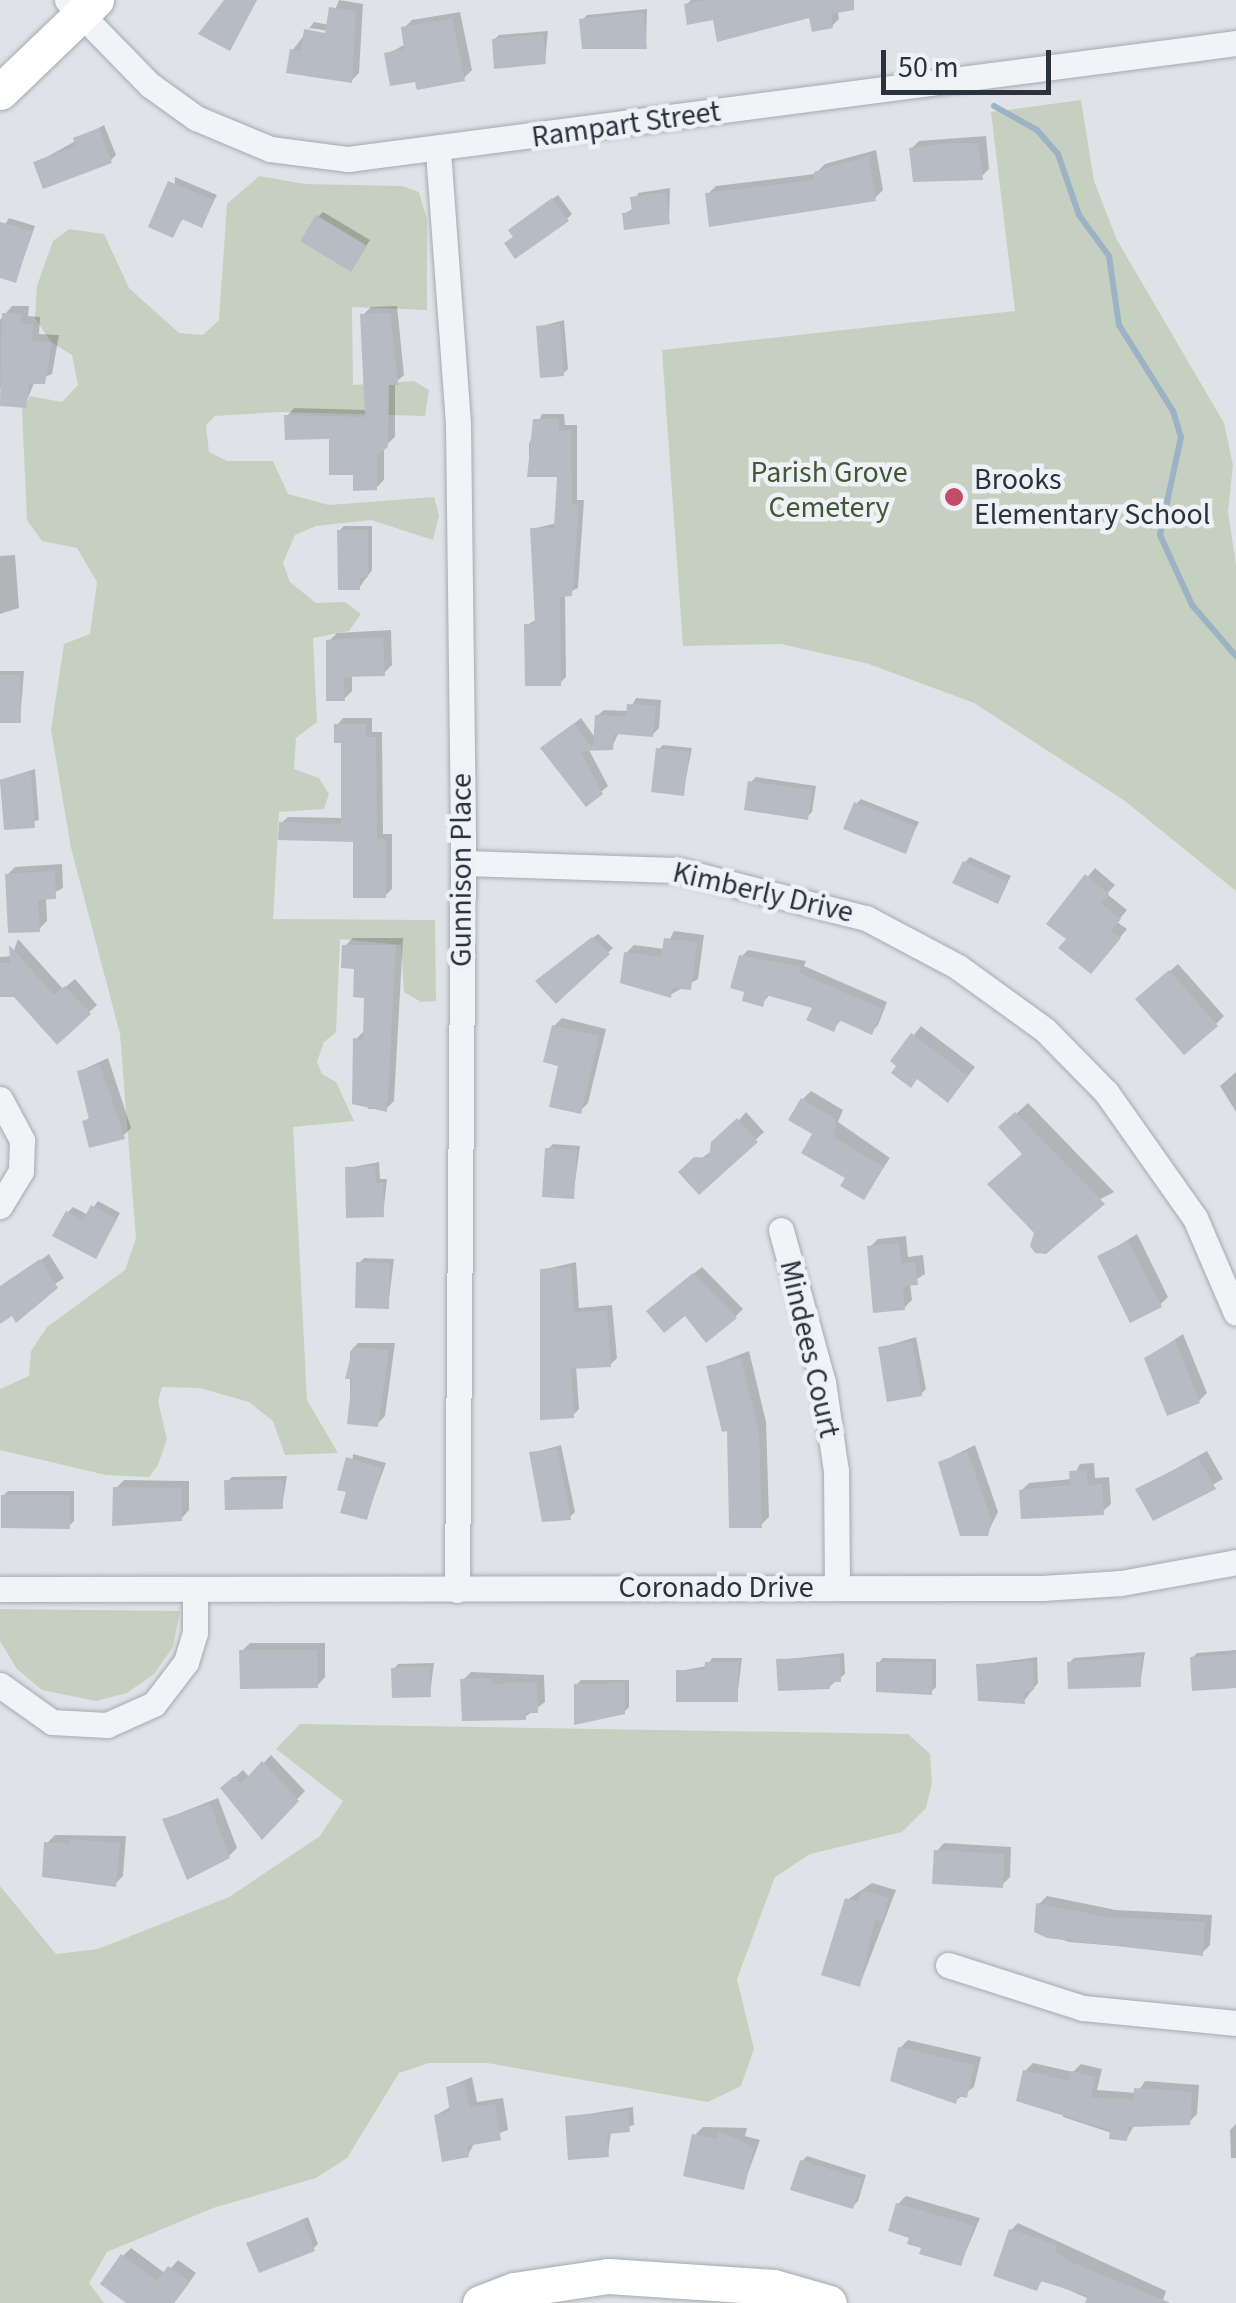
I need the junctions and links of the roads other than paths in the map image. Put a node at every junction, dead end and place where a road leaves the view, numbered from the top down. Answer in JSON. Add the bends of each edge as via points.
{"nodes":[{"id":1,"x":81,"y":5,"type":"edge"},
{"id":2,"x":1236,"y":43,"type":"edge"},
{"id":3,"x":0,"y":92,"type":"edge"},
{"id":4,"x":438,"y":151,"type":"junction"},
{"id":5,"x":463,"y":863,"type":"junction"},
{"id":6,"x":0,"y":1098,"type":"edge"},
{"id":7,"x":0,"y":1206,"type":"edge"},
{"id":8,"x":781,"y":1230,"type":"dead end"},
{"id":9,"x":1236,"y":1313,"type":"edge"},
{"id":10,"x":1236,"y":1562,"type":"edge"},
{"id":11,"x":837,"y":1588,"type":"junction"},
{"id":12,"x":0,"y":1589,"type":"edge"},
{"id":13,"x":457,"y":1590,"type":"junction"},
{"id":14,"x":195,"y":1591,"type":"junction"},
{"id":15,"x":0,"y":1685,"type":"edge"},
{"id":16,"x":948,"y":1965,"type":"dead end"},
{"id":17,"x":1236,"y":2023,"type":"edge"},
{"id":18,"x":480,"y":2303,"type":"edge"},
{"id":19,"x":829,"y":2303,"type":"edge"}],
"edges":[{"from":1,"to":3,"type":"main road"},
{"from":1,"to":4,"type":"street","name":"Rampart Street","via":[[171,102],[236,138],[300,156]]},
{"from":2,"to":4,"type":"street","name":"Rampart Street"},
{"from":4,"to":5,"type":"street","name":"Gunnison Place","via":[[458,424]]},
{"from":5,"to":9,"type":"street","name":"Kimberly Drive","via":[[678,870],[866,918],[958,968],[1045,1030],[1106,1092],[1195,1218]]},
{"from":5,"to":13,"type":"street","name":"Gunnison Place"},
{"from":6,"to":7,"type":"street","via":[[22,1140],[21,1171]]},
{"from":8,"to":11,"type":"street","name":"Mindees Court","via":[[823,1382],[836,1471]]},
{"from":10,"to":11,"type":"street","name":"Coronado Drive","via":[[1121,1583]]},
{"from":11,"to":13,"type":"street","name":"Coronado Drive"},
{"from":12,"to":14,"type":"street","name":"Coronado Drive"},
{"from":13,"to":14,"type":"street","name":"Coronado Drive"},
{"from":14,"to":15,"type":"street","via":[[195,1633],[186,1662],[154,1704],[107,1725],[52,1722]]},
{"from":16,"to":17,"type":"street","via":[[1083,2008]]},
{"from":18,"to":19,"type":"main road","via":[[514,2290],[617,2276],[774,2288]]}]}
